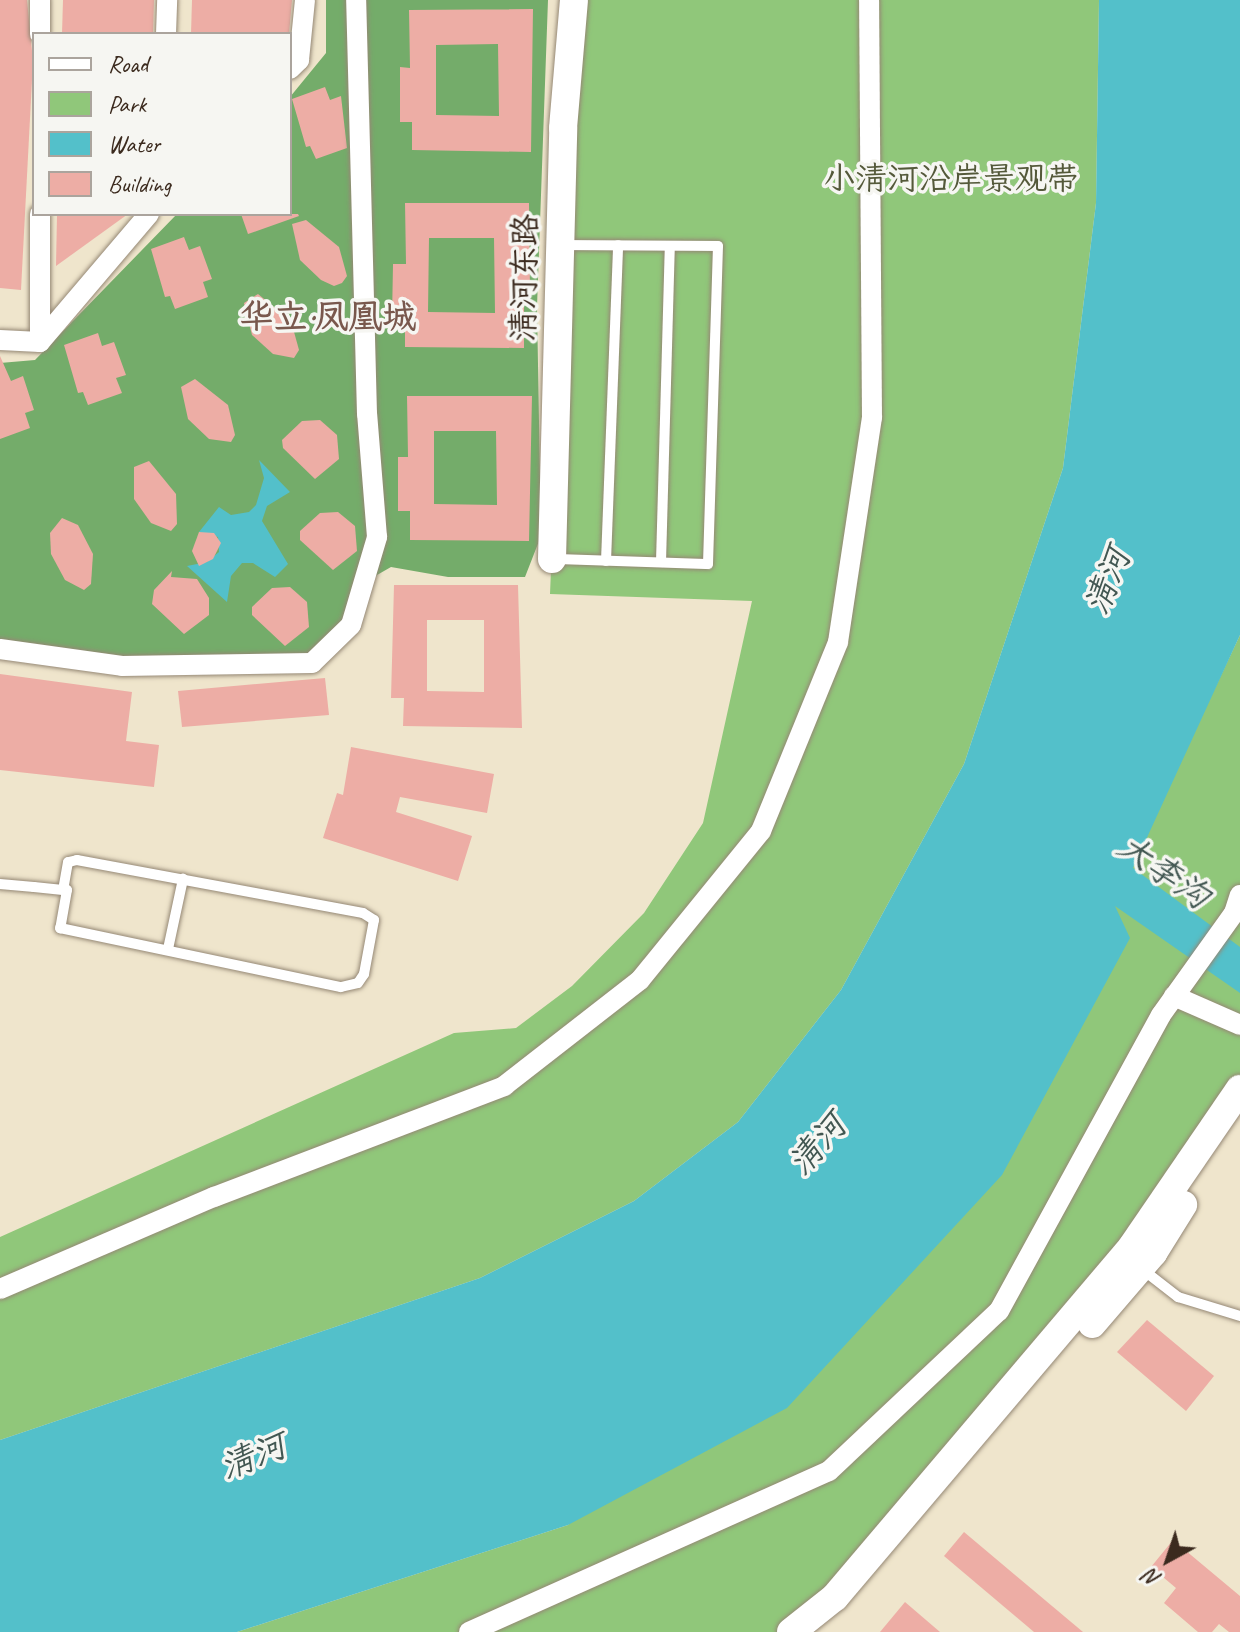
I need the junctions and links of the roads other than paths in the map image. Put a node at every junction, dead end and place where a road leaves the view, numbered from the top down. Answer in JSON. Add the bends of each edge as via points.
{"nodes":[{"id":1,"x":40,"y":0,"type":"edge"},
{"id":2,"x":167,"y":0,"type":"edge"},
{"id":3,"x":305,"y":0,"type":"edge"},
{"id":4,"x":356,"y":0,"type":"edge"},
{"id":5,"x":574,"y":0,"type":"edge"},
{"id":6,"x":869,"y":0,"type":"edge"},
{"id":7,"x":40,"y":32,"type":"edge"},
{"id":8,"x":166,"y":32,"type":"edge"},
{"id":9,"x":292,"y":67,"type":"edge"},
{"id":10,"x":40,"y":216,"type":"edge"},
{"id":11,"x":147,"y":216,"type":"edge"},
{"id":12,"x":560,"y":245,"type":"junction"},
{"id":13,"x":618,"y":245,"type":"junction"},
{"id":14,"x":670,"y":246,"type":"junction"},
{"id":15,"x":0,"y":340,"type":"edge"},
{"id":16,"x":40,"y":342,"type":"junction"},
{"id":17,"x":552,"y":559,"type":"joint"},
{"id":18,"x":606,"y":561,"type":"junction"},
{"id":19,"x":661,"y":562,"type":"junction"},
{"id":20,"x":0,"y":649,"type":"edge"},
{"id":21,"x":183,"y":879,"type":"junction"},
{"id":22,"x":0,"y":884,"type":"edge"},
{"id":23,"x":63,"y":890,"type":"junction"},
{"id":24,"x":1235,"y":912,"type":"edge"},
{"id":25,"x":168,"y":949,"type":"junction"},
{"id":26,"x":1177,"y":992,"type":"junction"},
{"id":27,"x":1240,"y":1025,"type":"edge"},
{"id":28,"x":1240,"y":1089,"type":"edge"},
{"id":29,"x":1240,"y":1115,"type":"edge"},
{"id":30,"x":1140,"y":1268,"type":"junction"},
{"id":31,"x":0,"y":1289,"type":"edge"},
{"id":32,"x":1240,"y":1316,"type":"edge"},
{"id":33,"x":469,"y":1632,"type":"edge"},
{"id":34,"x":791,"y":1632,"type":"edge"},
{"id":35,"x":817,"y":1632,"type":"edge"}],
"edges":[{"from":1,"to":7,"type":"street"},
{"from":2,"to":8,"type":"street"},
{"from":3,"to":9,"type":"street","via":[[299,60]]},
{"from":4,"to":20,"type":"street","via":[[367,414],[377,537],[351,625],[312,663],[122,666]]},
{"from":5,"to":12,"type":"main road","name":"清河东路","via":[[567,36]]},
{"from":6,"to":31,"type":"street","via":[[872,418],[838,642],[761,831],[640,980],[504,1086],[214,1197]]},
{"from":10,"to":16,"type":"street"},
{"from":11,"to":16,"type":"street"},
{"from":12,"to":13,"type":"lane"},
{"from":12,"to":17,"type":"main road","name":"清河东路"},
{"from":13,"to":14,"type":"lane"},
{"from":13,"to":18,"type":"lane"},
{"from":14,"to":19,"type":"lane"},
{"from":14,"to":19,"type":"lane","via":[[718,246],[718,261],[708,564]]},
{"from":15,"to":16,"type":"street"},
{"from":17,"to":18,"type":"lane"},
{"from":18,"to":19,"type":"lane"},
{"from":21,"to":23,"type":"lane","via":[[77,860],[68,862]]},
{"from":21,"to":25,"type":"lane"},
{"from":21,"to":25,"type":"lane","via":[[363,913],[374,920],[364,974],[358,983],[341,987]]},
{"from":22,"to":23,"type":"lane"},
{"from":23,"to":25,"type":"lane","via":[[60,928]]},
{"from":24,"to":26,"type":"street"},
{"from":26,"to":27,"type":"street"},
{"from":26,"to":33,"type":"street","via":[[999,1311],[829,1471]]},
{"from":28,"to":34,"type":"main road","via":[[1133,1245],[835,1597]]},
{"from":29,"to":30,"type":"main road"},
{"from":30,"to":32,"type":"lane","via":[[1178,1297]]},
{"from":30,"to":35,"type":"main road","via":[[848,1608]]}]}
